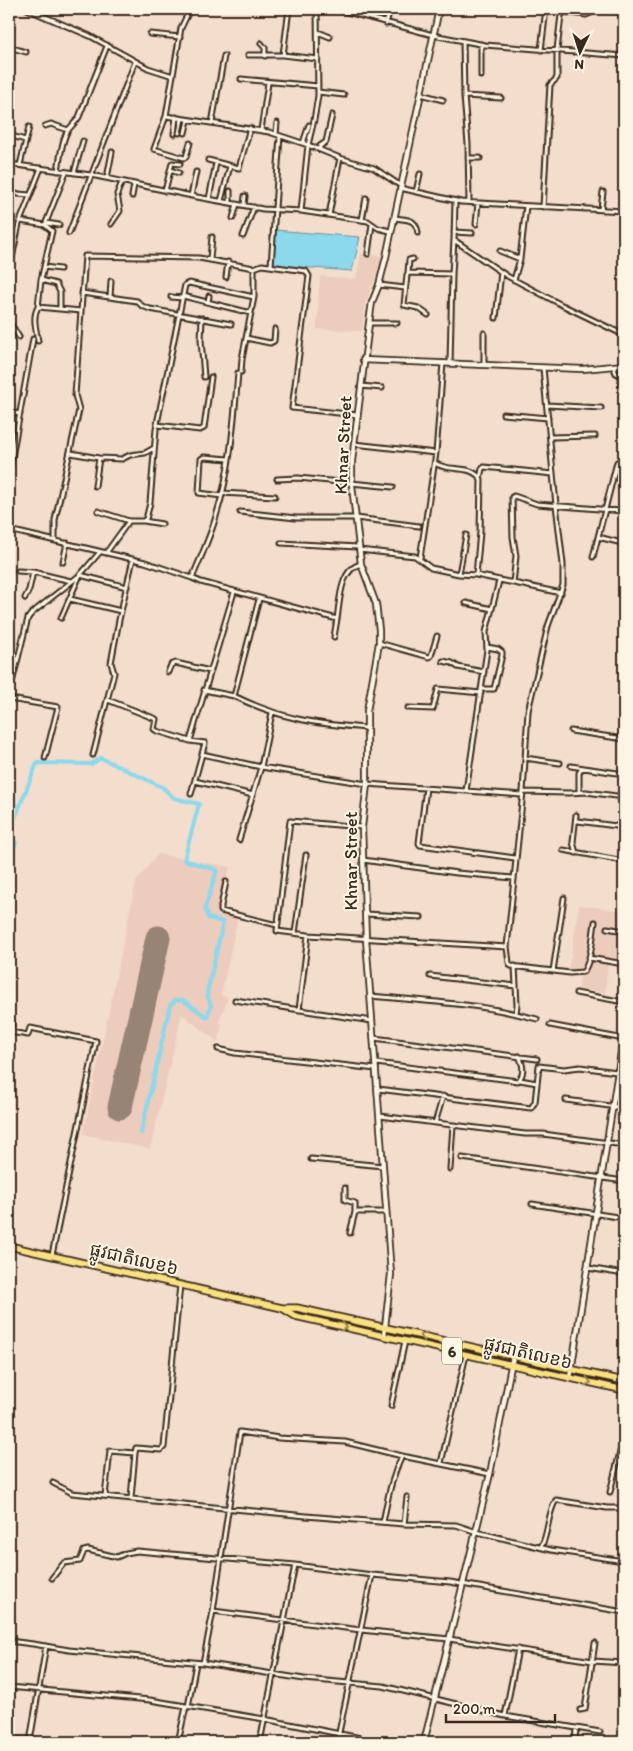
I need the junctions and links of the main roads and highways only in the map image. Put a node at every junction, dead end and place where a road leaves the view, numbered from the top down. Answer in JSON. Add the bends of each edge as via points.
{"nodes":[{"id":1,"x":9,"y":1246,"type":"edge"},
{"id":2,"x":282,"y":1308,"type":"junction"},
{"id":3,"x":325,"y":1314,"type":"junction"},
{"id":4,"x":324,"y":1322,"type":"junction"},
{"id":5,"x":624,"y":1381,"type":"edge"},
{"id":6,"x":624,"y":1390,"type":"edge"}],
"edges":[{"from":1,"to":2,"type":"highway","name":"ផ្លូវជាតិលេខ៦","number":"6"},
{"from":2,"to":3,"type":"highway","name":"ផ្លូវជាតិលេខ៦","number":"6"},
{"from":2,"to":4,"type":"highway","name":"ផ្លូវជាតិលេខ៦","number":"6","via":[[295,1316]]},
{"from":3,"to":4,"type":"highway"},
{"from":5,"to":3,"type":"highway","name":"ផ្លូវជាតិលេខ៦","number":"6","one_way":true},
{"from":4,"to":6,"type":"highway","name":"ផ្លូវជាតិលេខ៦","number":"6","one_way":true}]}
